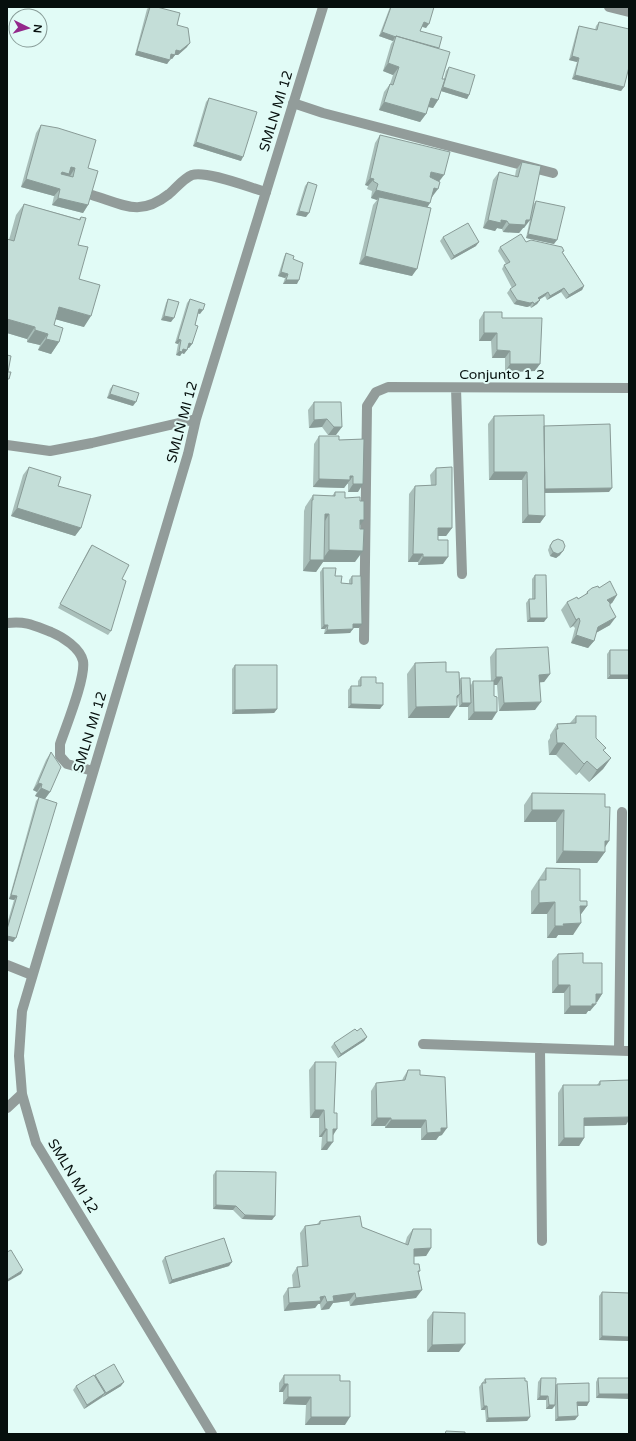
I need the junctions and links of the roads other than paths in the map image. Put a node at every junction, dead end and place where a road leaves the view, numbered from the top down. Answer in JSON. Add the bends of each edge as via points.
{"nodes":[{"id":1,"x":323,"y":7,"type":"edge"},
{"id":2,"x":609,"y":7,"type":"edge"},
{"id":3,"x":629,"y":12,"type":"edge"},
{"id":4,"x":293,"y":103,"type":"junction"},
{"id":5,"x":553,"y":173,"type":"dead end"},
{"id":6,"x":266,"y":192,"type":"junction"},
{"id":7,"x":92,"y":195,"type":"edge"},
{"id":8,"x":456,"y":388,"type":"junction"},
{"id":9,"x":629,"y":388,"type":"edge"},
{"id":10,"x":196,"y":419,"type":"junction"},
{"id":11,"x":7,"y":445,"type":"edge"},
{"id":12,"x":462,"y":574,"type":"dead end"},
{"id":13,"x":7,"y":623,"type":"edge"},
{"id":14,"x":364,"y":640,"type":"dead end"},
{"id":15,"x":93,"y":771,"type":"junction"},
{"id":16,"x":622,"y":812,"type":"dead end"},
{"id":17,"x":7,"y":965,"type":"edge"},
{"id":18,"x":32,"y":975,"type":"junction"},
{"id":19,"x":423,"y":1044,"type":"dead end"},
{"id":20,"x":540,"y":1048,"type":"junction"},
{"id":21,"x":624,"y":1050,"type":"edge"},
{"id":22,"x":22,"y":1094,"type":"junction"},
{"id":23,"x":7,"y":1108,"type":"edge"},
{"id":24,"x":542,"y":1241,"type":"dead end"},
{"id":25,"x":212,"y":1434,"type":"edge"}],
"edges":[{"from":1,"to":4,"type":"street","name":"SMLN MI 12"},
{"from":2,"to":3,"type":"street"},
{"from":4,"to":5,"type":"street"},
{"from":4,"to":6,"type":"street","name":"SMLN MI 12"},
{"from":6,"to":7,"type":"street","via":[[215,176],[200,174],[192,175],[152,206],[137,209]]},
{"from":6,"to":10,"type":"street","name":"SMLN MI 12"},
{"from":8,"to":9,"type":"street","name":"Conjunto 1 2"},
{"from":8,"to":12,"type":"street"},
{"from":8,"to":14,"type":"street","name":"Conjunto 1 2","via":[[388,387],[376,392],[367,406]]},
{"from":10,"to":11,"type":"street","via":[[50,450]]},
{"from":10,"to":15,"type":"street","name":"SMLN MI 12","via":[[188,454]]},
{"from":13,"to":15,"type":"street","via":[[22,621],[55,634],[72,645],[83,660],[81,680],[60,744],[60,756],[67,764]]},
{"from":15,"to":18,"type":"street","name":"SMLN MI 12"},
{"from":16,"to":21,"type":"street"},
{"from":17,"to":18,"type":"street"},
{"from":18,"to":22,"type":"street","name":"SMLN MI 12","via":[[22,1011],[19,1056]]},
{"from":19,"to":20,"type":"street"},
{"from":20,"to":21,"type":"street"},
{"from":20,"to":24,"type":"street"},
{"from":22,"to":23,"type":"street"},
{"from":22,"to":25,"type":"street","name":"SMLN MI 12","via":[[36,1143]]}]}
